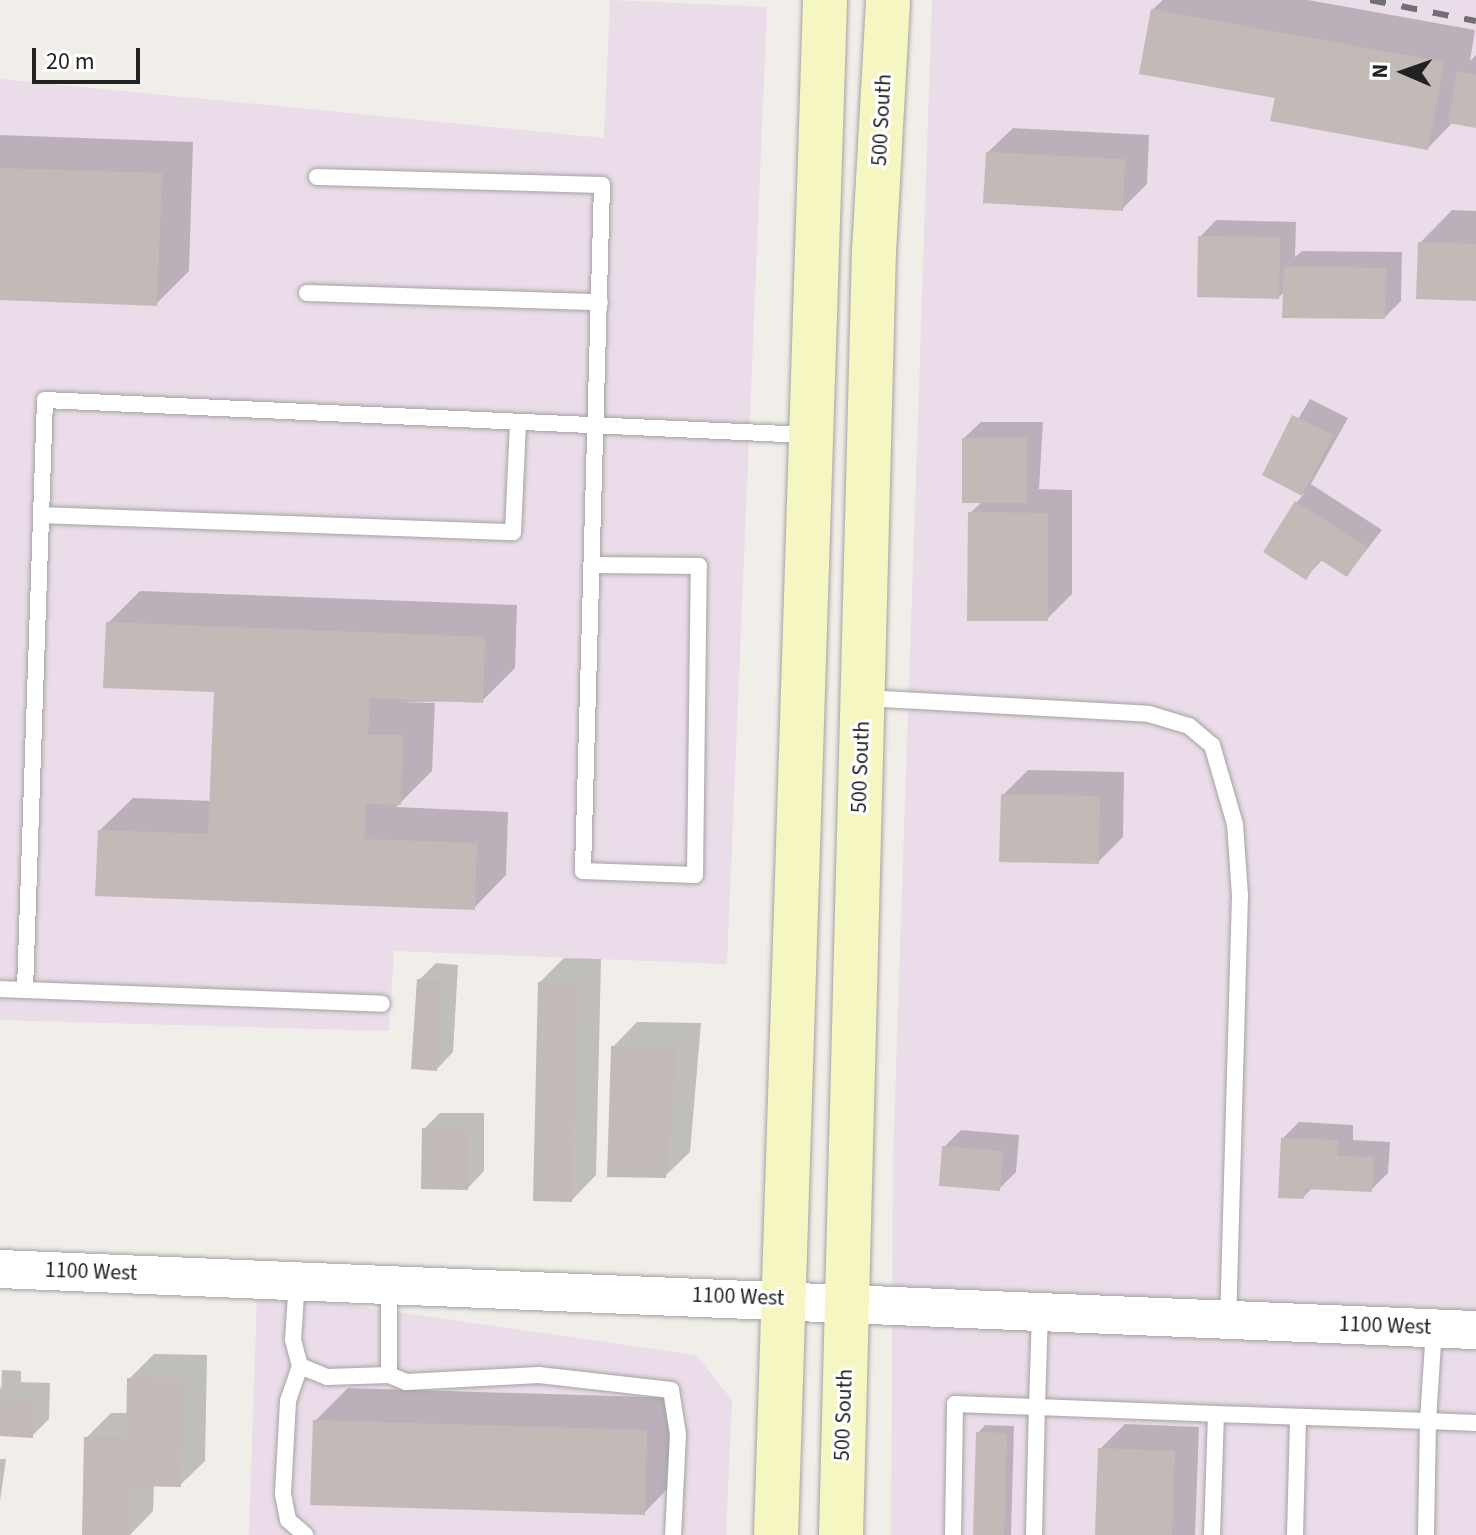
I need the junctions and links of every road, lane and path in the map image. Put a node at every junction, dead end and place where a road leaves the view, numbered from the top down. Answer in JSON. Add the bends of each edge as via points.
{"nodes":[{"id":1,"x":825,"y":0,"type":"edge"},
{"id":2,"x":888,"y":0,"type":"edge"},
{"id":3,"x":317,"y":177,"type":"dead end"},
{"id":4,"x":307,"y":293,"type":"dead end"},
{"id":5,"x":600,"y":302,"type":"junction"},
{"id":6,"x":518,"y":422,"type":"junction"},
{"id":7,"x":598,"y":425,"type":"junction"},
{"id":8,"x":807,"y":435,"type":"junction"},
{"id":9,"x":41,"y":515,"type":"junction"},
{"id":10,"x":593,"y":565,"type":"junction"},
{"id":11,"x":863,"y":698,"type":"junction"},
{"id":12,"x":0,"y":989,"type":"edge"},
{"id":13,"x":25,"y":990,"type":"junction"},
{"id":14,"x":382,"y":1004,"type":"dead end"},
{"id":15,"x":0,"y":1269,"type":"edge"},
{"id":16,"x":297,"y":1280,"type":"junction"},
{"id":17,"x":389,"y":1283,"type":"junction"},
{"id":18,"x":782,"y":1298,"type":"junction"},
{"id":19,"x":847,"y":1301,"type":"junction"},
{"id":20,"x":1040,"y":1310,"type":"junction"},
{"id":21,"x":1228,"y":1319,"type":"junction"},
{"id":22,"x":1434,"y":1328,"type":"junction"},
{"id":23,"x":1476,"y":1330,"type":"edge"},
{"id":24,"x":300,"y":1366,"type":"junction"},
{"id":25,"x":389,"y":1375,"type":"junction"},
{"id":26,"x":1037,"y":1407,"type":"junction"},
{"id":27,"x":1216,"y":1414,"type":"junction"},
{"id":28,"x":1298,"y":1417,"type":"junction"},
{"id":29,"x":1428,"y":1421,"type":"junction"},
{"id":30,"x":1476,"y":1423,"type":"edge"},
{"id":31,"x":305,"y":1535,"type":"edge"},
{"id":32,"x":673,"y":1535,"type":"edge"},
{"id":33,"x":776,"y":1535,"type":"edge"},
{"id":34,"x":841,"y":1535,"type":"edge"},
{"id":35,"x":953,"y":1535,"type":"edge"},
{"id":36,"x":1034,"y":1535,"type":"edge"},
{"id":37,"x":1212,"y":1535,"type":"edge"},
{"id":38,"x":1295,"y":1535,"type":"edge"},
{"id":39,"x":1426,"y":1535,"type":"edge"}],
"edges":[{"from":1,"to":8,"type":"main road"},
{"from":2,"to":11,"type":"main road","name":"500 South"},
{"from":3,"to":5,"type":"lane","via":[[602,185]]},
{"from":4,"to":5,"type":"lane"},
{"from":5,"to":7,"type":"lane"},
{"from":6,"to":7,"type":"lane"},
{"from":6,"to":9,"type":"lane","via":[[513,532]]},
{"from":6,"to":9,"type":"lane","via":[[45,400]]},
{"from":7,"to":8,"type":"lane"},
{"from":7,"to":10,"type":"lane"},
{"from":8,"to":18,"type":"main road"},
{"from":9,"to":13,"type":"lane"},
{"from":10,"to":10,"type":"lane","via":[[699,566],[695,875],[583,871]]},
{"from":11,"to":19,"type":"main road","name":"500 South"},
{"from":11,"to":21,"type":"lane","via":[[1149,714],[1189,726],[1212,745],[1235,824],[1240,895]]},
{"from":12,"to":13,"type":"lane"},
{"from":13,"to":14,"type":"lane"},
{"from":15,"to":16,"type":"street","name":"1100 West"},
{"from":16,"to":17,"type":"street","name":"1100 West"},
{"from":16,"to":24,"type":"lane","via":[[293,1340]]},
{"from":17,"to":18,"type":"street","name":"1100 West"},
{"from":17,"to":25,"type":"lane"},
{"from":18,"to":19,"type":"street","name":"1100 West"},
{"from":18,"to":33,"type":"main road"},
{"from":19,"to":20,"type":"street","name":"1100 West"},
{"from":19,"to":34,"type":"main road","name":"500 South"},
{"from":20,"to":21,"type":"street","name":"1100 West"},
{"from":20,"to":26,"type":"lane"},
{"from":21,"to":22,"type":"street","name":"1100 West"},
{"from":22,"to":23,"type":"street","name":"1100 West"},
{"from":22,"to":29,"type":"lane"},
{"from":24,"to":25,"type":"lane","via":[[327,1377]]},
{"from":24,"to":31,"type":"lane","via":[[288,1401],[283,1494],[288,1520]]},
{"from":25,"to":32,"type":"lane","via":[[406,1382],[539,1375],[671,1390],[678,1434]]},
{"from":26,"to":27,"type":"lane"},
{"from":26,"to":35,"type":"lane","via":[[955,1404]]},
{"from":26,"to":36,"type":"lane"},
{"from":27,"to":28,"type":"lane"},
{"from":27,"to":37,"type":"lane"},
{"from":28,"to":29,"type":"lane"},
{"from":28,"to":38,"type":"lane"},
{"from":29,"to":30,"type":"lane"},
{"from":29,"to":39,"type":"lane"}]}
